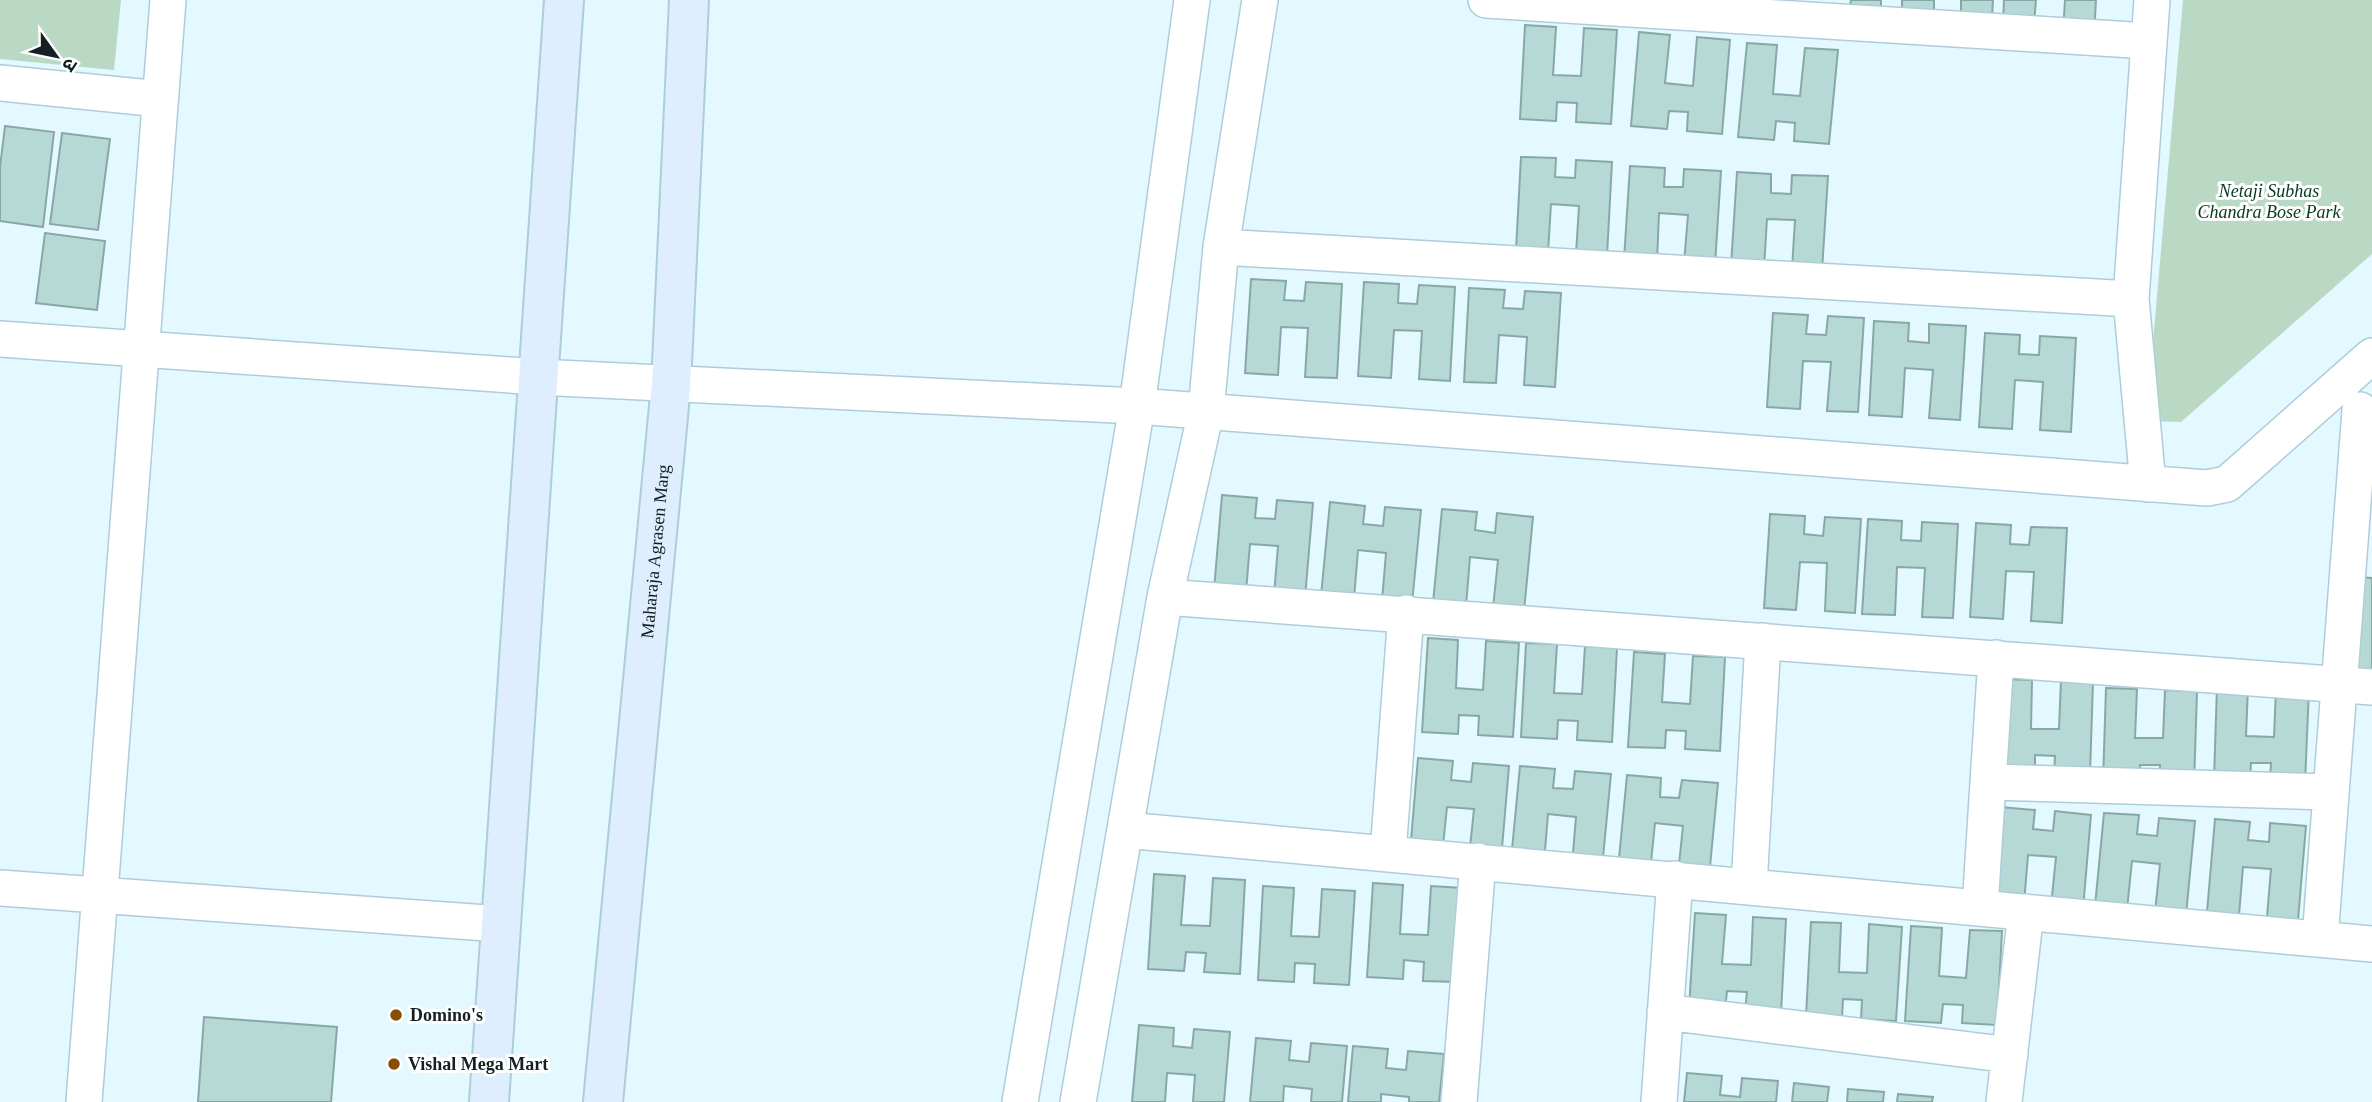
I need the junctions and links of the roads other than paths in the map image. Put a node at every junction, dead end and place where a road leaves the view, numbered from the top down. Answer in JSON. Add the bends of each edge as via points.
{"nodes":[{"id":1,"x":168,"y":0,"type":"edge"},
{"id":2,"x":564,"y":0,"type":"edge"},
{"id":3,"x":689,"y":0,"type":"edge"},
{"id":4,"x":1192,"y":0,"type":"edge"},
{"id":5,"x":1260,"y":0,"type":"edge"},
{"id":6,"x":1486,"y":0,"type":"edge"},
{"id":7,"x":2152,"y":0,"type":"edge"},
{"id":8,"x":2149,"y":41,"type":"junction"},
{"id":9,"x":0,"y":83,"type":"edge"},
{"id":10,"x":160,"y":99,"type":"junction"},
{"id":11,"x":1222,"y":247,"type":"junction"},
{"id":12,"x":2131,"y":299,"type":"junction"},
{"id":13,"x":0,"y":340,"type":"edge"},
{"id":14,"x":141,"y":349,"type":"junction"},
{"id":15,"x":2372,"y":356,"type":"edge"},
{"id":16,"x":538,"y":377,"type":"junction"},
{"id":17,"x":671,"y":385,"type":"junction"},
{"id":18,"x":1138,"y":406,"type":"junction"},
{"id":19,"x":2316,"y":406,"type":"junction"},
{"id":20,"x":2366,"y":410,"type":"edge"},
{"id":21,"x":1206,"y":411,"type":"junction"},
{"id":22,"x":2148,"y":484,"type":"junction"},
{"id":23,"x":2361,"y":541,"type":"edge"},
{"id":24,"x":1165,"y":597,"type":"junction"},
{"id":25,"x":1406,"y":613,"type":"junction"},
{"id":26,"x":1763,"y":641,"type":"junction"},
{"id":27,"x":1996,"y":658,"type":"junction"},
{"id":28,"x":2355,"y":686,"type":"edge"},
{"id":29,"x":1989,"y":782,"type":"junction"},
{"id":30,"x":2329,"y":792,"type":"junction"},
{"id":31,"x":1125,"y":830,"type":"junction"},
{"id":32,"x":1388,"y":853,"type":"junction"},
{"id":33,"x":1478,"y":861,"type":"junction"},
{"id":34,"x":1675,"y":879,"type":"junction"},
{"id":35,"x":1749,"y":886,"type":"junction"},
{"id":36,"x":0,"y":888,"type":"edge"},
{"id":37,"x":99,"y":895,"type":"junction"},
{"id":38,"x":1980,"y":908,"type":"junction"},
{"id":39,"x":2026,"y":912,"type":"junction"},
{"id":40,"x":501,"y":924,"type":"junction"},
{"id":41,"x":2320,"y":939,"type":"junction"},
{"id":42,"x":2372,"y":944,"type":"edge"},
{"id":43,"x":1665,"y":1012,"type":"junction"},
{"id":44,"x":2010,"y":1055,"type":"junction"},
{"id":45,"x":83,"y":1102,"type":"edge"},
{"id":46,"x":489,"y":1102,"type":"edge"},
{"id":47,"x":603,"y":1102,"type":"edge"},
{"id":48,"x":1020,"y":1102,"type":"edge"},
{"id":49,"x":1078,"y":1102,"type":"edge"},
{"id":50,"x":1458,"y":1102,"type":"edge"},
{"id":51,"x":1659,"y":1102,"type":"edge"},
{"id":52,"x":2004,"y":1102,"type":"edge"}],
"edges":[{"from":1,"to":10,"type":"street"},
{"from":2,"to":16,"type":"street"},
{"from":3,"to":17,"type":"street","name":"Maharaja Agrasen Marg"},
{"from":4,"to":18,"type":"street"},
{"from":5,"to":11,"type":"street"},
{"from":6,"to":8,"type":"street"},
{"from":7,"to":8,"type":"street"},
{"from":8,"to":12,"type":"street"},
{"from":9,"to":10,"type":"street"},
{"from":10,"to":14,"type":"street"},
{"from":11,"to":12,"type":"street"},
{"from":11,"to":21,"type":"street"},
{"from":12,"to":22,"type":"street"},
{"from":13,"to":14,"type":"street"},
{"from":14,"to":16,"type":"street"},
{"from":14,"to":37,"type":"street"},
{"from":15,"to":19,"type":"street"},
{"from":16,"to":17,"type":"street"},
{"from":16,"to":40,"type":"street"},
{"from":17,"to":18,"type":"street"},
{"from":17,"to":47,"type":"street","name":"Maharaja Agrasen Marg"},
{"from":18,"to":21,"type":"street"},
{"from":18,"to":48,"type":"street"},
{"from":19,"to":20,"type":"street"},
{"from":19,"to":22,"type":"street","via":[[2227,484],[2207,488]]},
{"from":20,"to":23,"type":"street"},
{"from":21,"to":22,"type":"street"},
{"from":21,"to":24,"type":"street"},
{"from":23,"to":28,"type":"street"},
{"from":24,"to":25,"type":"street"},
{"from":24,"to":31,"type":"street"},
{"from":25,"to":26,"type":"street"},
{"from":25,"to":32,"type":"street"},
{"from":26,"to":27,"type":"street"},
{"from":26,"to":35,"type":"street"},
{"from":27,"to":28,"type":"street"},
{"from":27,"to":29,"type":"street"},
{"from":28,"to":30,"type":"street"},
{"from":29,"to":30,"type":"street"},
{"from":29,"to":38,"type":"street"},
{"from":30,"to":41,"type":"street"},
{"from":31,"to":32,"type":"street"},
{"from":31,"to":49,"type":"street"},
{"from":32,"to":33,"type":"street"},
{"from":33,"to":34,"type":"street"},
{"from":33,"to":50,"type":"street"},
{"from":34,"to":35,"type":"street"},
{"from":34,"to":43,"type":"street"},
{"from":35,"to":38,"type":"street"},
{"from":36,"to":37,"type":"street"},
{"from":37,"to":40,"type":"street"},
{"from":37,"to":45,"type":"street"},
{"from":38,"to":39,"type":"street"},
{"from":39,"to":41,"type":"street"},
{"from":39,"to":44,"type":"street"},
{"from":40,"to":46,"type":"street"},
{"from":41,"to":42,"type":"street"},
{"from":43,"to":44,"type":"street"},
{"from":43,"to":51,"type":"street"},
{"from":44,"to":52,"type":"street"}]}
